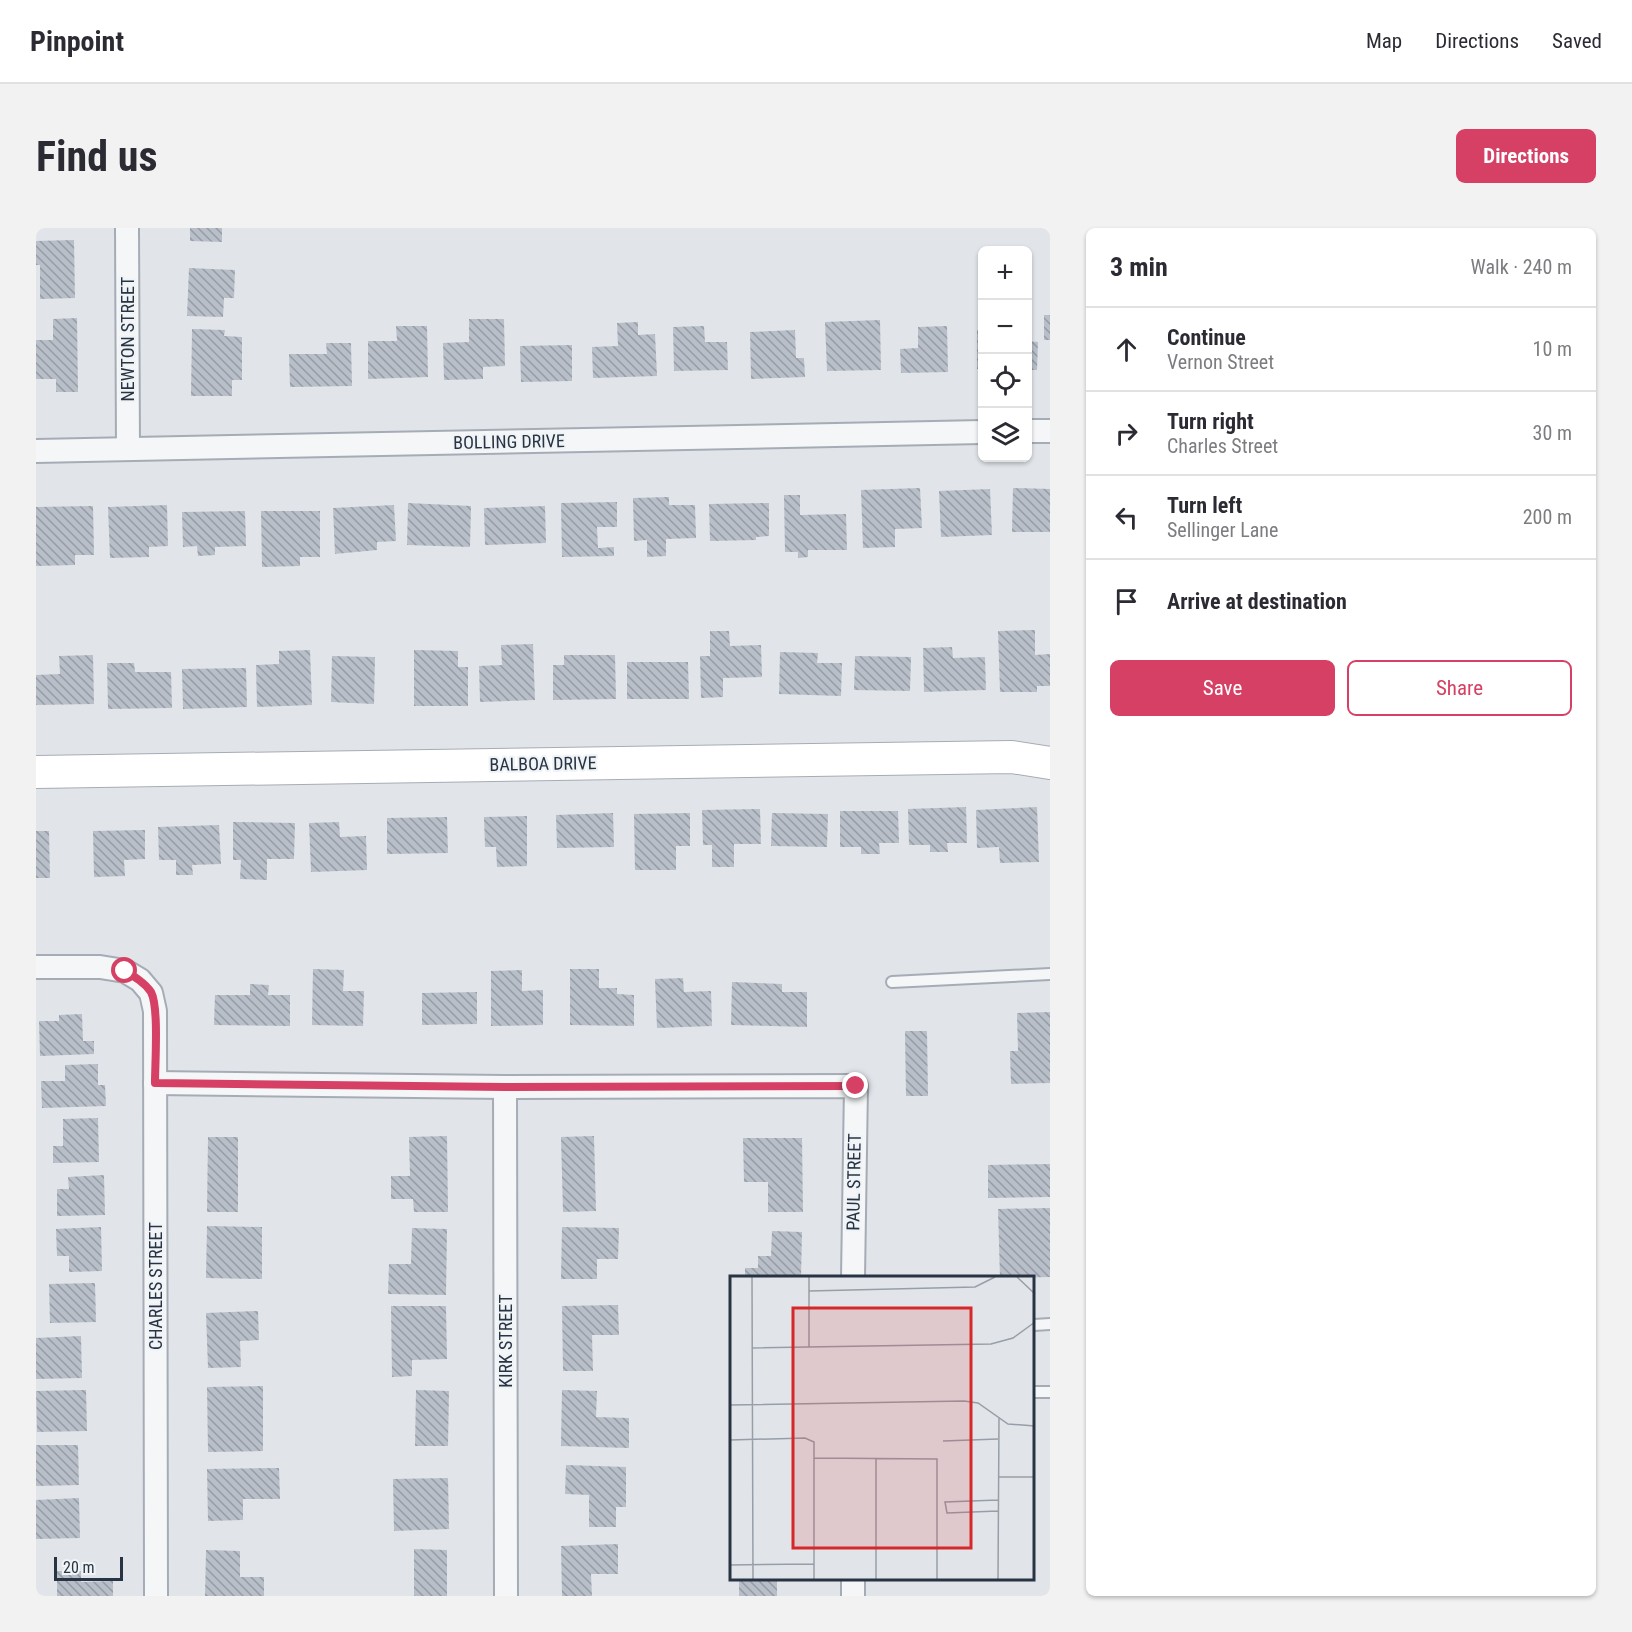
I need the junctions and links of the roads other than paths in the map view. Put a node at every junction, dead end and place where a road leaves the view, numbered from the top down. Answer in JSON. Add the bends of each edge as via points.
{"nodes":[{"id":1,"x":127,"y":228,"type":"edge"},
{"id":2,"x":1032,"y":431,"type":"edge"},
{"id":3,"x":1050,"y":431,"type":"edge"},
{"id":4,"x":978,"y":432,"type":"edge"},
{"id":5,"x":128,"y":449,"type":"junction"},
{"id":6,"x":36,"y":451,"type":"edge"},
{"id":7,"x":1050,"y":763,"type":"edge"},
{"id":8,"x":36,"y":772,"type":"edge"},
{"id":9,"x":36,"y":967,"type":"edge"},
{"id":10,"x":1050,"y":974,"type":"edge"},
{"id":11,"x":892,"y":982,"type":"dead end"},
{"id":12,"x":155,"y":1083,"type":"junction"},
{"id":13,"x":505,"y":1087,"type":"junction"},
{"id":14,"x":853,"y":1276,"type":"edge"},
{"id":15,"x":1050,"y":1324,"type":"edge"},
{"id":16,"x":1035,"y":1325,"type":"edge"},
{"id":17,"x":156,"y":1596,"type":"edge"},
{"id":18,"x":506,"y":1596,"type":"edge"}],
"edges":[{"from":1,"to":5,"type":"street","name":"NEWTON STREET"},
{"from":2,"to":3,"type":"street"},
{"from":4,"to":5,"type":"street","name":"BOLLING DRIVE"},
{"from":5,"to":6,"type":"street","name":"BOLLING DRIVE"},
{"from":7,"to":8,"type":"street","name":"BALBOA DRIVE","via":[[1012,757]]},
{"from":9,"to":12,"type":"street","name":"CHARLES STREET","via":[[100,967],[125,971],[140,980],[151,993],[155,1011]]},
{"from":10,"to":11,"type":"lane"},
{"from":12,"to":13,"type":"street"},
{"from":12,"to":17,"type":"street","name":"CHARLES STREET"},
{"from":13,"to":14,"type":"street","name":"PAUL STREET","via":[[856,1086]]},
{"from":13,"to":18,"type":"street","name":"KIRK STREET"},
{"from":15,"to":16,"type":"lane"}]}
